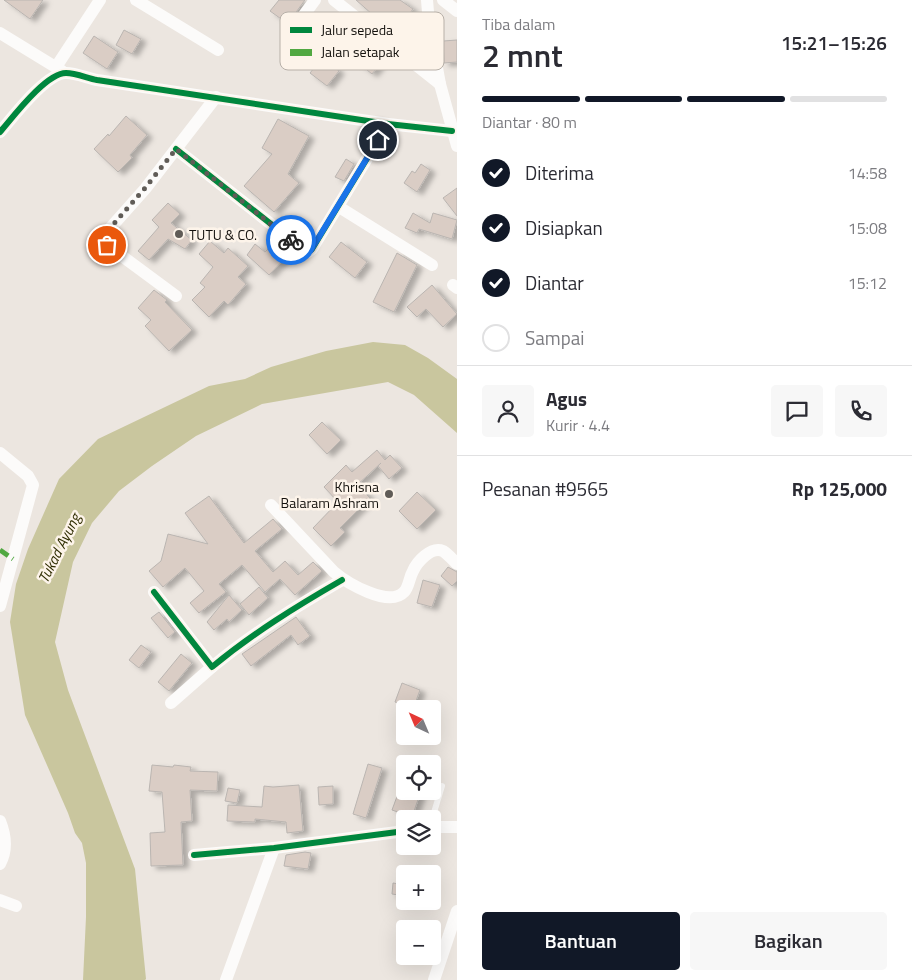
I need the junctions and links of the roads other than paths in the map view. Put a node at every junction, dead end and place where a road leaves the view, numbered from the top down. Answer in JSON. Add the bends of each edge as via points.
{"nodes":[{"id":1,"x":100,"y":0,"type":"edge"},
{"id":2,"x":136,"y":0,"type":"edge"},
{"id":3,"x":316,"y":0,"type":"edge"},
{"id":4,"x":334,"y":0,"type":"edge"},
{"id":5,"x":443,"y":0,"type":"edge"},
{"id":6,"x":457,"y":11,"type":"edge"},
{"id":7,"x":307,"y":12,"type":"edge"},
{"id":8,"x":349,"y":12,"type":"edge"},
{"id":9,"x":0,"y":33,"type":"edge"},
{"id":10,"x":218,"y":50,"type":"dead end"},
{"id":11,"x":61,"y":70,"type":"junction"},
{"id":12,"x":422,"y":70,"type":"edge"},
{"id":13,"x":438,"y":70,"type":"edge"},
{"id":14,"x":440,"y":84,"type":"junction"},
{"id":15,"x":216,"y":97,"type":"junction"},
{"id":16,"x":388,"y":124,"type":"junction"},
{"id":17,"x":452,"y":131,"type":"junction"},
{"id":18,"x":0,"y":132,"type":"edge"},
{"id":19,"x":457,"y":146,"type":"edge"},
{"id":20,"x":176,"y":149,"type":"junction"},
{"id":21,"x":339,"y":207,"type":"junction"},
{"id":22,"x":432,"y":265,"type":"dead end"},
{"id":23,"x":176,"y":296,"type":"dead end"},
{"id":24,"x":1,"y":457,"type":"edge"},
{"id":25,"x":271,"y":505,"type":"dead end"},
{"id":26,"x":457,"y":564,"type":"edge"},
{"id":27,"x":342,"y":580,"type":"junction"},
{"id":28,"x":154,"y":592,"type":"dead end"},
{"id":29,"x":0,"y":606,"type":"edge"},
{"id":30,"x":212,"y":667,"type":"junction"},
{"id":31,"x":171,"y":703,"type":"dead end"},
{"id":32,"x":442,"y":786,"type":"dead end"},
{"id":33,"x":435,"y":810,"type":"edge"},
{"id":34,"x":0,"y":821,"type":"edge"},
{"id":35,"x":441,"y":827,"type":"edge"},
{"id":36,"x":457,"y":827,"type":"edge"},
{"id":37,"x":396,"y":832,"type":"edge"},
{"id":38,"x":274,"y":848,"type":"junction"},
{"id":39,"x":194,"y":854,"type":"dead end"},
{"id":40,"x":0,"y":864,"type":"edge"},
{"id":41,"x":0,"y":900,"type":"edge"},
{"id":42,"x":16,"y":906,"type":"dead end"},
{"id":43,"x":457,"y":911,"type":"edge"},
{"id":44,"x":226,"y":980,"type":"edge"},
{"id":45,"x":434,"y":980,"type":"edge"}],
"edges":[{"from":1,"to":11,"type":"street"},
{"from":2,"to":10,"type":"street"},
{"from":3,"to":7,"type":"street"},
{"from":4,"to":8,"type":"street"},
{"from":5,"to":6,"type":"street"},
{"from":9,"to":11,"type":"street"},
{"from":11,"to":15,"type":"street","via":[[97,80]]},
{"from":11,"to":18,"type":"street"},
{"from":12,"to":14,"type":"street"},
{"from":13,"to":14,"type":"street"},
{"from":14,"to":17,"type":"street"},
{"from":15,"to":16,"type":"street"},
{"from":15,"to":20,"type":"street"},
{"from":16,"to":17,"type":"street"},
{"from":16,"to":21,"type":"street"},
{"from":17,"to":19,"type":"street"},
{"from":20,"to":21,"type":"street","via":[[308,252]]},
{"from":20,"to":23,"type":"street","via":[[105,234],[104,240]]},
{"from":21,"to":22,"type":"street"},
{"from":24,"to":29,"type":"street","via":[[28,476],[33,485]]},
{"from":25,"to":27,"type":"street"},
{"from":26,"to":27,"type":"street","via":[[442,551],[424,556],[400,596],[366,592]]},
{"from":27,"to":30,"type":"street","via":[[276,619]]},
{"from":28,"to":30,"type":"street"},
{"from":30,"to":31,"type":"street"},
{"from":32,"to":33,"type":"lane"},
{"from":34,"to":40,"type":"street","via":[[6,846]]},
{"from":35,"to":36,"type":"street"},
{"from":37,"to":38,"type":"street"},
{"from":38,"to":39,"type":"street"},
{"from":38,"to":44,"type":"street"},
{"from":41,"to":42,"type":"street"},
{"from":43,"to":45,"type":"street"}]}
